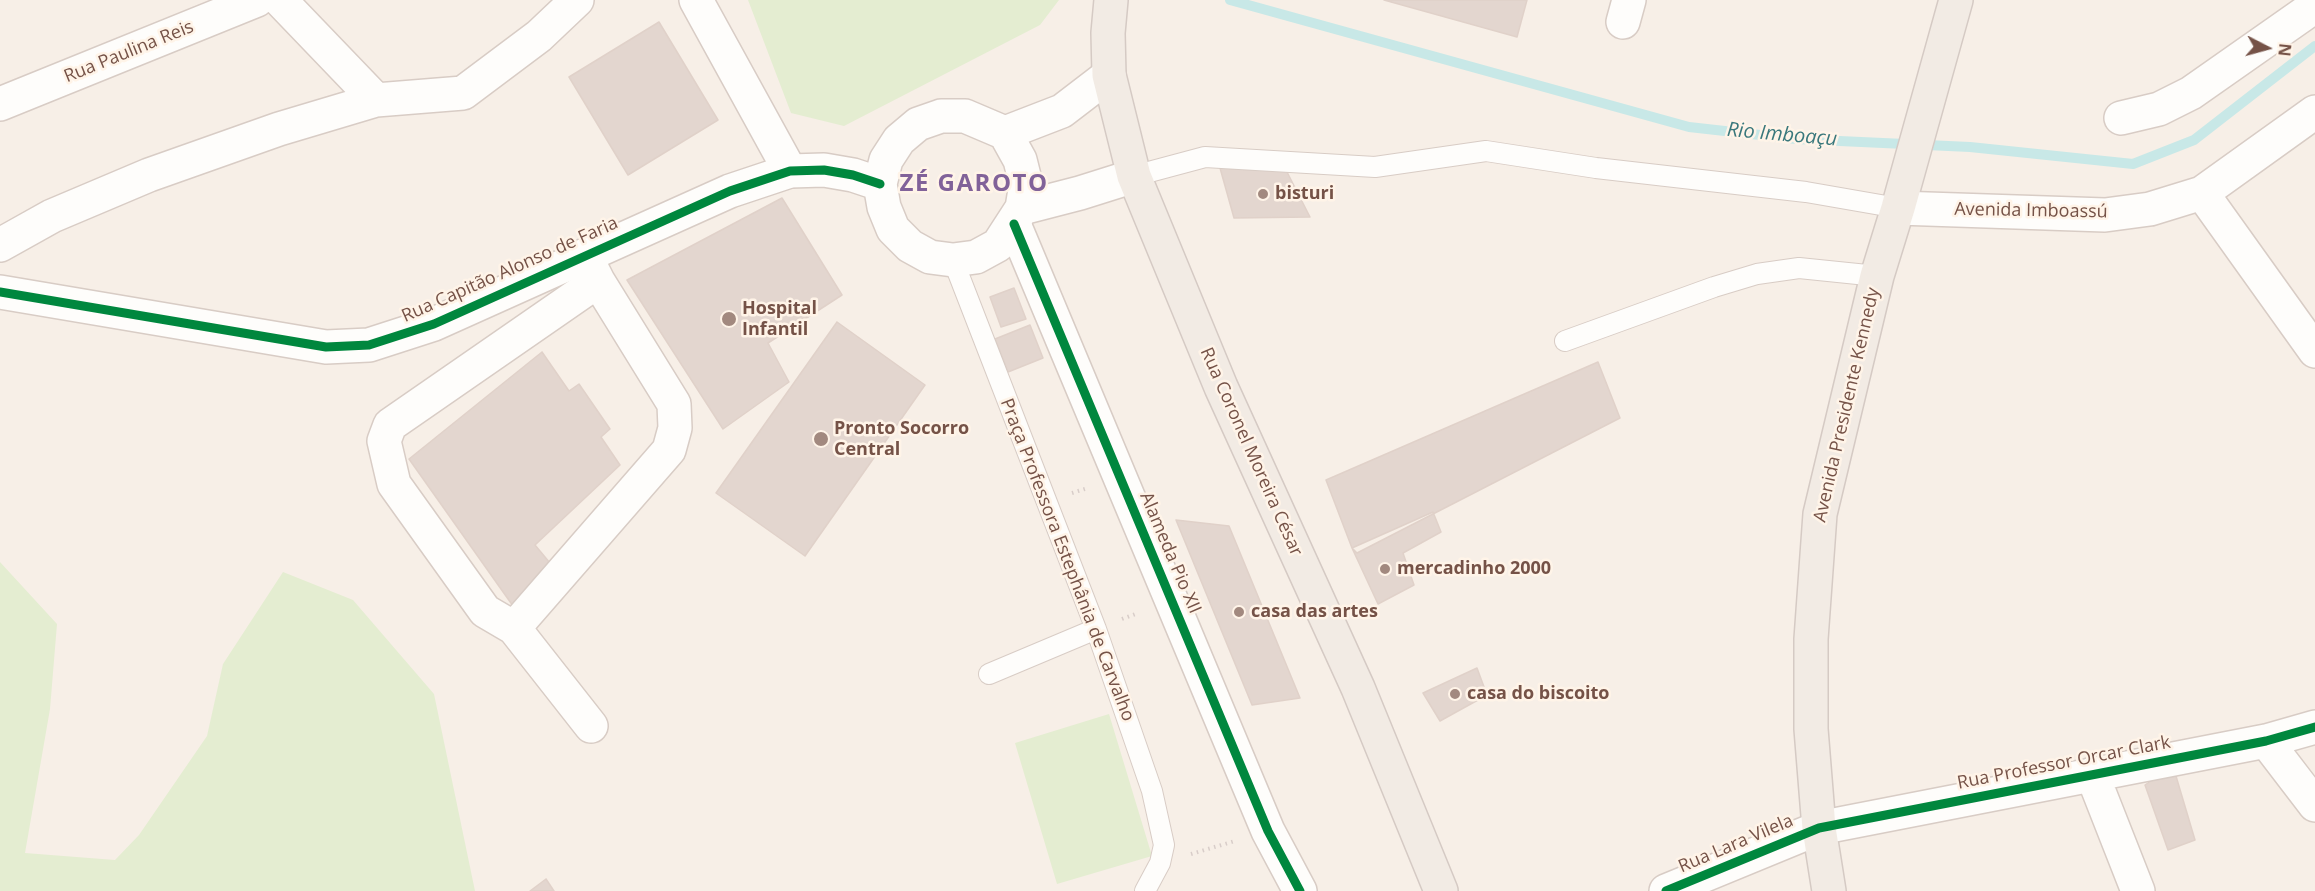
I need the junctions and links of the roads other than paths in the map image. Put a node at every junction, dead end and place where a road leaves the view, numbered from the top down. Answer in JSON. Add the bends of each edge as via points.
{"nodes":[{"id":1,"x":257,"y":0,"type":"edge"},
{"id":2,"x":280,"y":0,"type":"edge"},
{"id":3,"x":577,"y":0,"type":"edge"},
{"id":4,"x":696,"y":0,"type":"edge"},
{"id":5,"x":1956,"y":0,"type":"edge"},
{"id":6,"x":1110,"y":2,"type":"edge"},
{"id":7,"x":2315,"y":6,"type":"edge"},
{"id":8,"x":1109,"y":75,"type":"junction"},
{"id":9,"x":376,"y":100,"type":"junction"},
{"id":10,"x":0,"y":104,"type":"edge"},
{"id":11,"x":2315,"y":112,"type":"edge"},
{"id":12,"x":2121,"y":118,"type":"dead end"},
{"id":13,"x":1005,"y":133,"type":"junction"},
{"id":14,"x":790,"y":171,"type":"junction"},
{"id":15,"x":1134,"y":176,"type":"junction"},
{"id":16,"x":880,"y":184,"type":"junction"},
{"id":17,"x":2202,"y":193,"type":"junction"},
{"id":18,"x":1901,"y":198,"type":"junction"},
{"id":19,"x":1018,"y":216,"type":"junction"},
{"id":20,"x":0,"y":245,"type":"edge"},
{"id":21,"x":953,"y":260,"type":"junction"},
{"id":22,"x":592,"y":268,"type":"junction"},
{"id":23,"x":1876,"y":276,"type":"junction"},
{"id":24,"x":0,"y":292,"type":"edge"},
{"id":25,"x":1565,"y":341,"type":"dead end"},
{"id":26,"x":2315,"y":351,"type":"edge"},
{"id":27,"x":514,"y":628,"type":"junction"},
{"id":28,"x":1096,"y":630,"type":"junction"},
{"id":29,"x":989,"y":674,"type":"dead end"},
{"id":30,"x":591,"y":726,"type":"dead end"},
{"id":31,"x":2315,"y":727,"type":"edge"},
{"id":32,"x":2266,"y":741,"type":"junction"},
{"id":33,"x":2092,"y":774,"type":"junction"},
{"id":34,"x":2315,"y":805,"type":"edge"},
{"id":35,"x":1818,"y":828,"type":"junction"},
{"id":36,"x":1145,"y":891,"type":"edge"},
{"id":37,"x":1300,"y":891,"type":"edge"},
{"id":38,"x":1441,"y":891,"type":"edge"},
{"id":39,"x":1666,"y":891,"type":"edge"},
{"id":40,"x":1830,"y":891,"type":"edge"},
{"id":41,"x":2138,"y":891,"type":"edge"}],
"edges":[{"from":1,"to":10,"type":"street","name":"Rua Paulina Reis"},
{"from":2,"to":9,"type":"street"},
{"from":3,"to":9,"type":"street","via":[[539,36],[464,93]]},
{"from":4,"to":14,"type":"street"},
{"from":5,"to":18,"type":"main road","name":"Avenida Presidente Kennedy"},
{"from":6,"to":8,"type":"main road","name":"Rua Coronel Moreira César"},
{"from":7,"to":12,"type":"street","via":[[2191,93],[2158,109]]},
{"from":8,"to":13,"type":"street","via":[[1062,111]]},
{"from":8,"to":15,"type":"main road","name":"Rua Coronel Moreira César"},
{"from":9,"to":20,"type":"street","via":[[149,175],[52,216]]},
{"from":11,"to":17,"type":"street","name":"Avenida Imboassú"},
{"from":13,"to":16,"type":"street","via":[[965,116],[941,116],[918,124],[899,140],[886,160]]},
{"from":13,"to":19,"type":"street","via":[[1020,160],[1026,184]]},
{"from":14,"to":16,"type":"street","name":"Rua Capitão Alonso de Faria","via":[[853,174]]},
{"from":14,"to":22,"type":"street","name":"Rua Capitão Alonso de Faria","via":[[730,191]]},
{"from":15,"to":18,"type":"lane","via":[[1205,157],[1375,167],[1486,151],[1806,192]]},
{"from":15,"to":19,"type":"street"},
{"from":15,"to":38,"type":"main road","name":"Rua Coronel Moreira César","via":[[1221,387],[1358,688]]},
{"from":16,"to":21,"type":"street","via":[[893,229],[909,246],[930,257]]},
{"from":17,"to":18,"type":"street","name":"Avenida Imboassú","via":[[2150,209],[2104,215]]},
{"from":17,"to":26,"type":"street"},
{"from":18,"to":23,"type":"main road","name":"Avenida Presidente Kennedy"},
{"from":19,"to":21,"type":"street","via":[[998,245],[976,257]]},
{"from":19,"to":37,"type":"street","name":"Alameda Pio XII","via":[[1120,478],[1268,831]]},
{"from":21,"to":28,"type":"lane","name":"Praça Professora Estephânia de Carvalho"},
{"from":22,"to":24,"type":"street","name":"Rua Capitão Alonso de Faria","via":[[369,345],[326,347]]},
{"from":22,"to":27,"type":"street","via":[[674,404],[675,428],[669,450]]},
{"from":22,"to":27,"type":"street","via":[[390,425],[384,441],[394,484],[485,611]]},
{"from":23,"to":25,"type":"lane","via":[[1799,268],[1757,274]]},
{"from":23,"to":35,"type":"main road","name":"Avenida Presidente Kennedy","via":[[1820,514],[1811,639],[1811,729]]},
{"from":27,"to":30,"type":"street"},
{"from":28,"to":29,"type":"lane"},
{"from":28,"to":36,"type":"lane","name":"Praça Professora Estephânia de Carvalho","via":[[1152,791],[1164,845],[1160,863]]},
{"from":31,"to":32,"type":"street","name":"Rua Professor Orcar Clark"},
{"from":32,"to":33,"type":"street","name":"Rua Professor Orcar Clark"},
{"from":32,"to":34,"type":"street"},
{"from":33,"to":35,"type":"street","name":"Rua Professor Orcar Clark"},
{"from":33,"to":41,"type":"street"},
{"from":35,"to":39,"type":"street","name":"Rua Lara Vilela"},
{"from":35,"to":40,"type":"main road","name":"Avenida Presidente Kennedy"}]}
